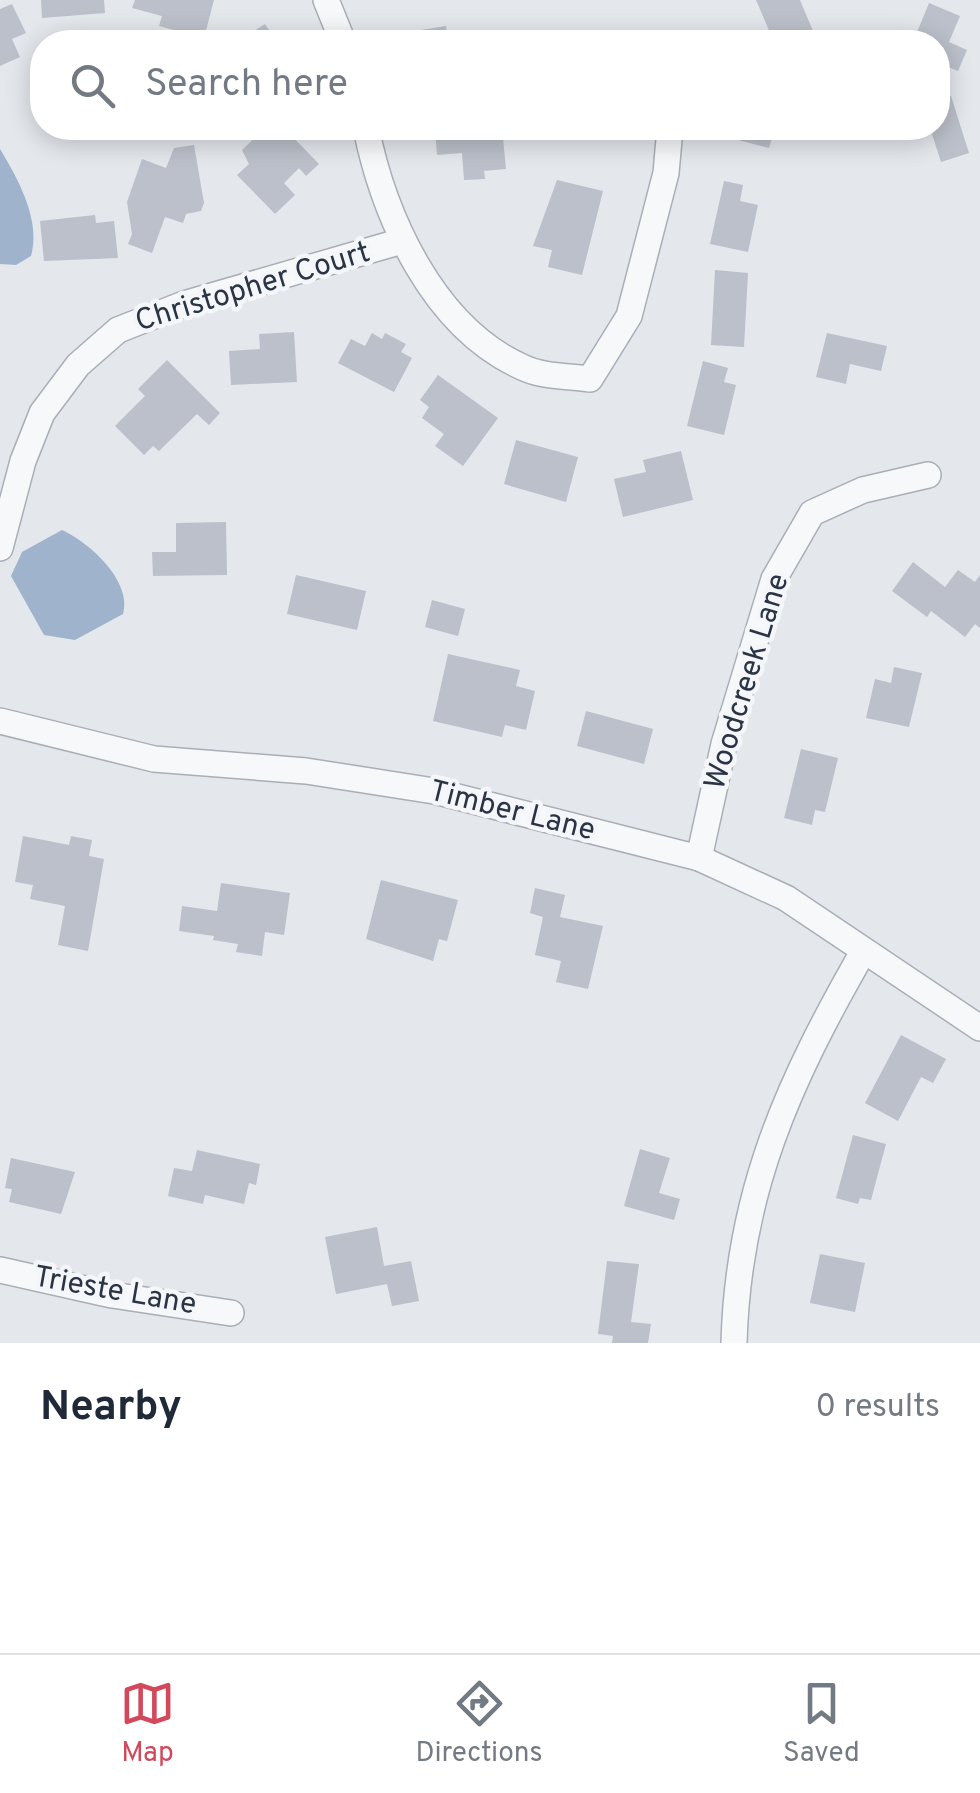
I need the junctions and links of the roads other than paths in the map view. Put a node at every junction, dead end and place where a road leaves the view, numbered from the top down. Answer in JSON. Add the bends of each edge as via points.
{"nodes":[{"id":1,"x":326,"y":0,"type":"edge"},
{"id":2,"x":337,"y":30,"type":"edge"},
{"id":3,"x":369,"y":140,"type":"edge"},
{"id":4,"x":669,"y":140,"type":"edge"},
{"id":5,"x":402,"y":241,"type":"junction"},
{"id":6,"x":928,"y":474,"type":"dead end"},
{"id":7,"x":0,"y":548,"type":"edge"},
{"id":8,"x":0,"y":721,"type":"edge"},
{"id":9,"x":699,"y":858,"type":"junction"},
{"id":10,"x":862,"y":952,"type":"junction"},
{"id":11,"x":980,"y":1028,"type":"edge"},
{"id":12,"x":0,"y":1270,"type":"edge"},
{"id":13,"x":231,"y":1313,"type":"dead end"},
{"id":14,"x":734,"y":1343,"type":"edge"}],
"edges":[{"from":1,"to":2,"type":"street"},
{"from":3,"to":5,"type":"street"},
{"from":4,"to":5,"type":"street","via":[[630,316],[590,379],[537,372],[508,360],[456,316]]},
{"from":5,"to":7,"type":"street","name":"Christopher Court","via":[[184,304],[118,330],[78,365],[42,413]]},
{"from":6,"to":9,"type":"street","name":"Woodcreek Lane","via":[[863,490],[812,514],[802,530],[774,579],[754,638]]},
{"from":8,"to":9,"type":"street","name":"Timber Lane","via":[[154,759],[434,791]]},
{"from":9,"to":10,"type":"street","name":"Timber Lane","via":[[786,898]]},
{"from":10,"to":11,"type":"street","name":"Timber Lane"},
{"from":10,"to":14,"type":"street","via":[[811,1042],[769,1140],[746,1228]]},
{"from":12,"to":13,"type":"street","name":"Trieste Lane","via":[[112,1296]]}]}
